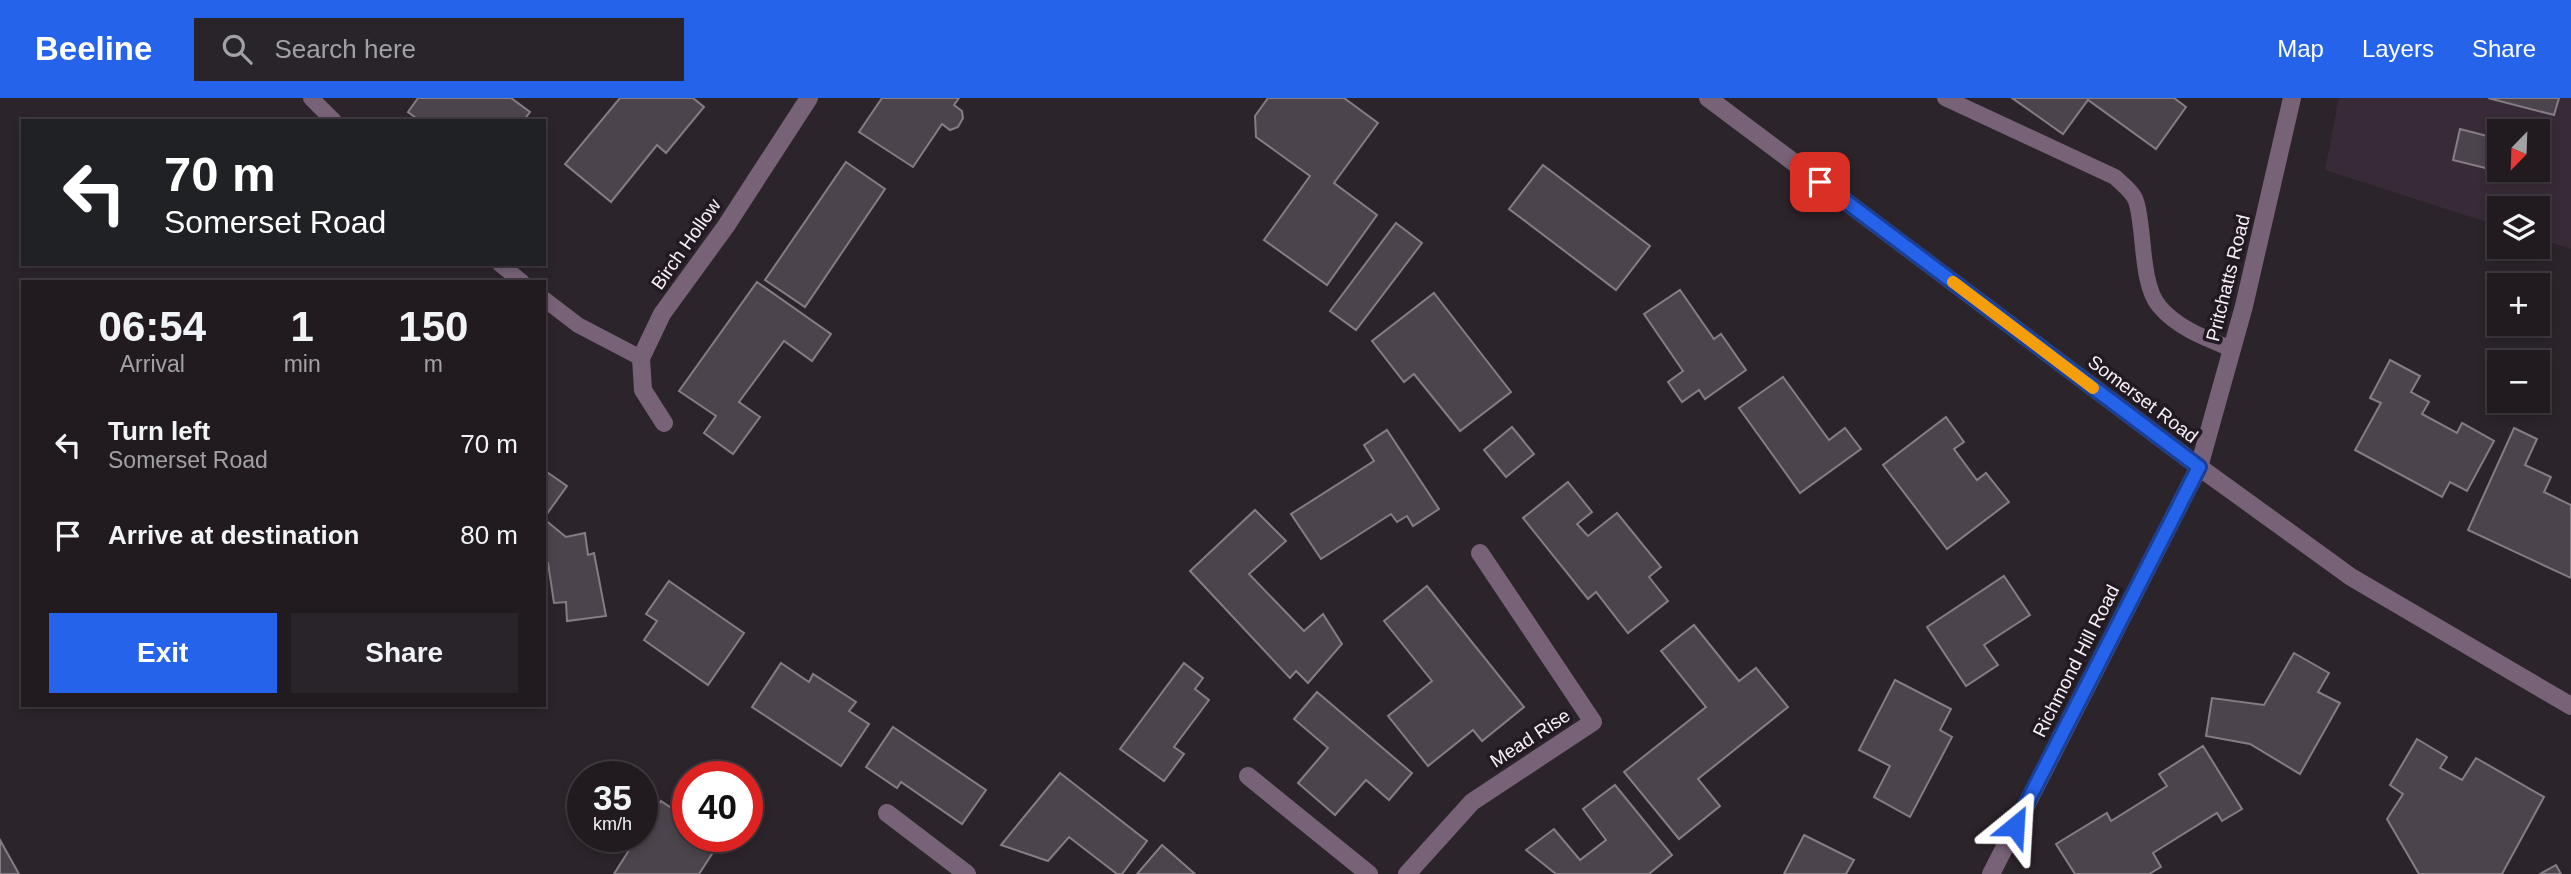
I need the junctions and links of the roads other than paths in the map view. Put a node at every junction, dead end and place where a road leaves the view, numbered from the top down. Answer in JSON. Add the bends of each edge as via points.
{"nodes":[{"id":1,"x":311,"y":98,"type":"edge"},
{"id":2,"x":809,"y":98,"type":"edge"},
{"id":3,"x":1708,"y":98,"type":"edge"},
{"id":4,"x":1945,"y":98,"type":"edge"},
{"id":5,"x":2292,"y":98,"type":"edge"},
{"id":6,"x":332,"y":119,"type":"edge"},
{"id":7,"x":502,"y":266,"type":"edge"},
{"id":8,"x":520,"y":280,"type":"edge"},
{"id":9,"x":546,"y":301,"type":"edge"},
{"id":10,"x":2232,"y":349,"type":"junction"},
{"id":11,"x":641,"y":358,"type":"junction"},
{"id":12,"x":664,"y":423,"type":"dead end"},
{"id":13,"x":2199,"y":467,"type":"junction"},
{"id":14,"x":1480,"y":553,"type":"dead end"},
{"id":15,"x":2571,"y":706,"type":"edge"},
{"id":16,"x":1248,"y":776,"type":"dead end"},
{"id":17,"x":887,"y":813,"type":"dead end"},
{"id":18,"x":967,"y":874,"type":"edge"},
{"id":19,"x":1369,"y":874,"type":"edge"},
{"id":20,"x":1407,"y":874,"type":"edge"},
{"id":21,"x":1991,"y":874,"type":"edge"}],
"edges":[{"from":1,"to":6,"type":"lane"},
{"from":2,"to":11,"type":"street","name":"Birch Hollow","via":[[662,314]]},
{"from":3,"to":13,"type":"street","name":"Somerset Road"},
{"from":4,"to":10,"type":"lane","via":[[2115,177],[2136,199],[2147,273],[2157,304],[2175,321]]},
{"from":5,"to":10,"type":"street","name":"Pritchatts Road"},
{"from":7,"to":8,"type":"lane"},
{"from":9,"to":11,"type":"lane","via":[[578,325]]},
{"from":10,"to":13,"type":"street","name":"Pritchatts Road"},
{"from":11,"to":12,"type":"street","via":[[643,390]]},
{"from":13,"to":15,"type":"street","name":"Somerset Road","via":[[2351,578]]},
{"from":13,"to":21,"type":"street","name":"Richmond Hill Road"},
{"from":14,"to":20,"type":"street","name":"Mead Rise","via":[[1592,722],[1472,802]]},
{"from":16,"to":19,"type":"street"},
{"from":17,"to":18,"type":"street"}]}
